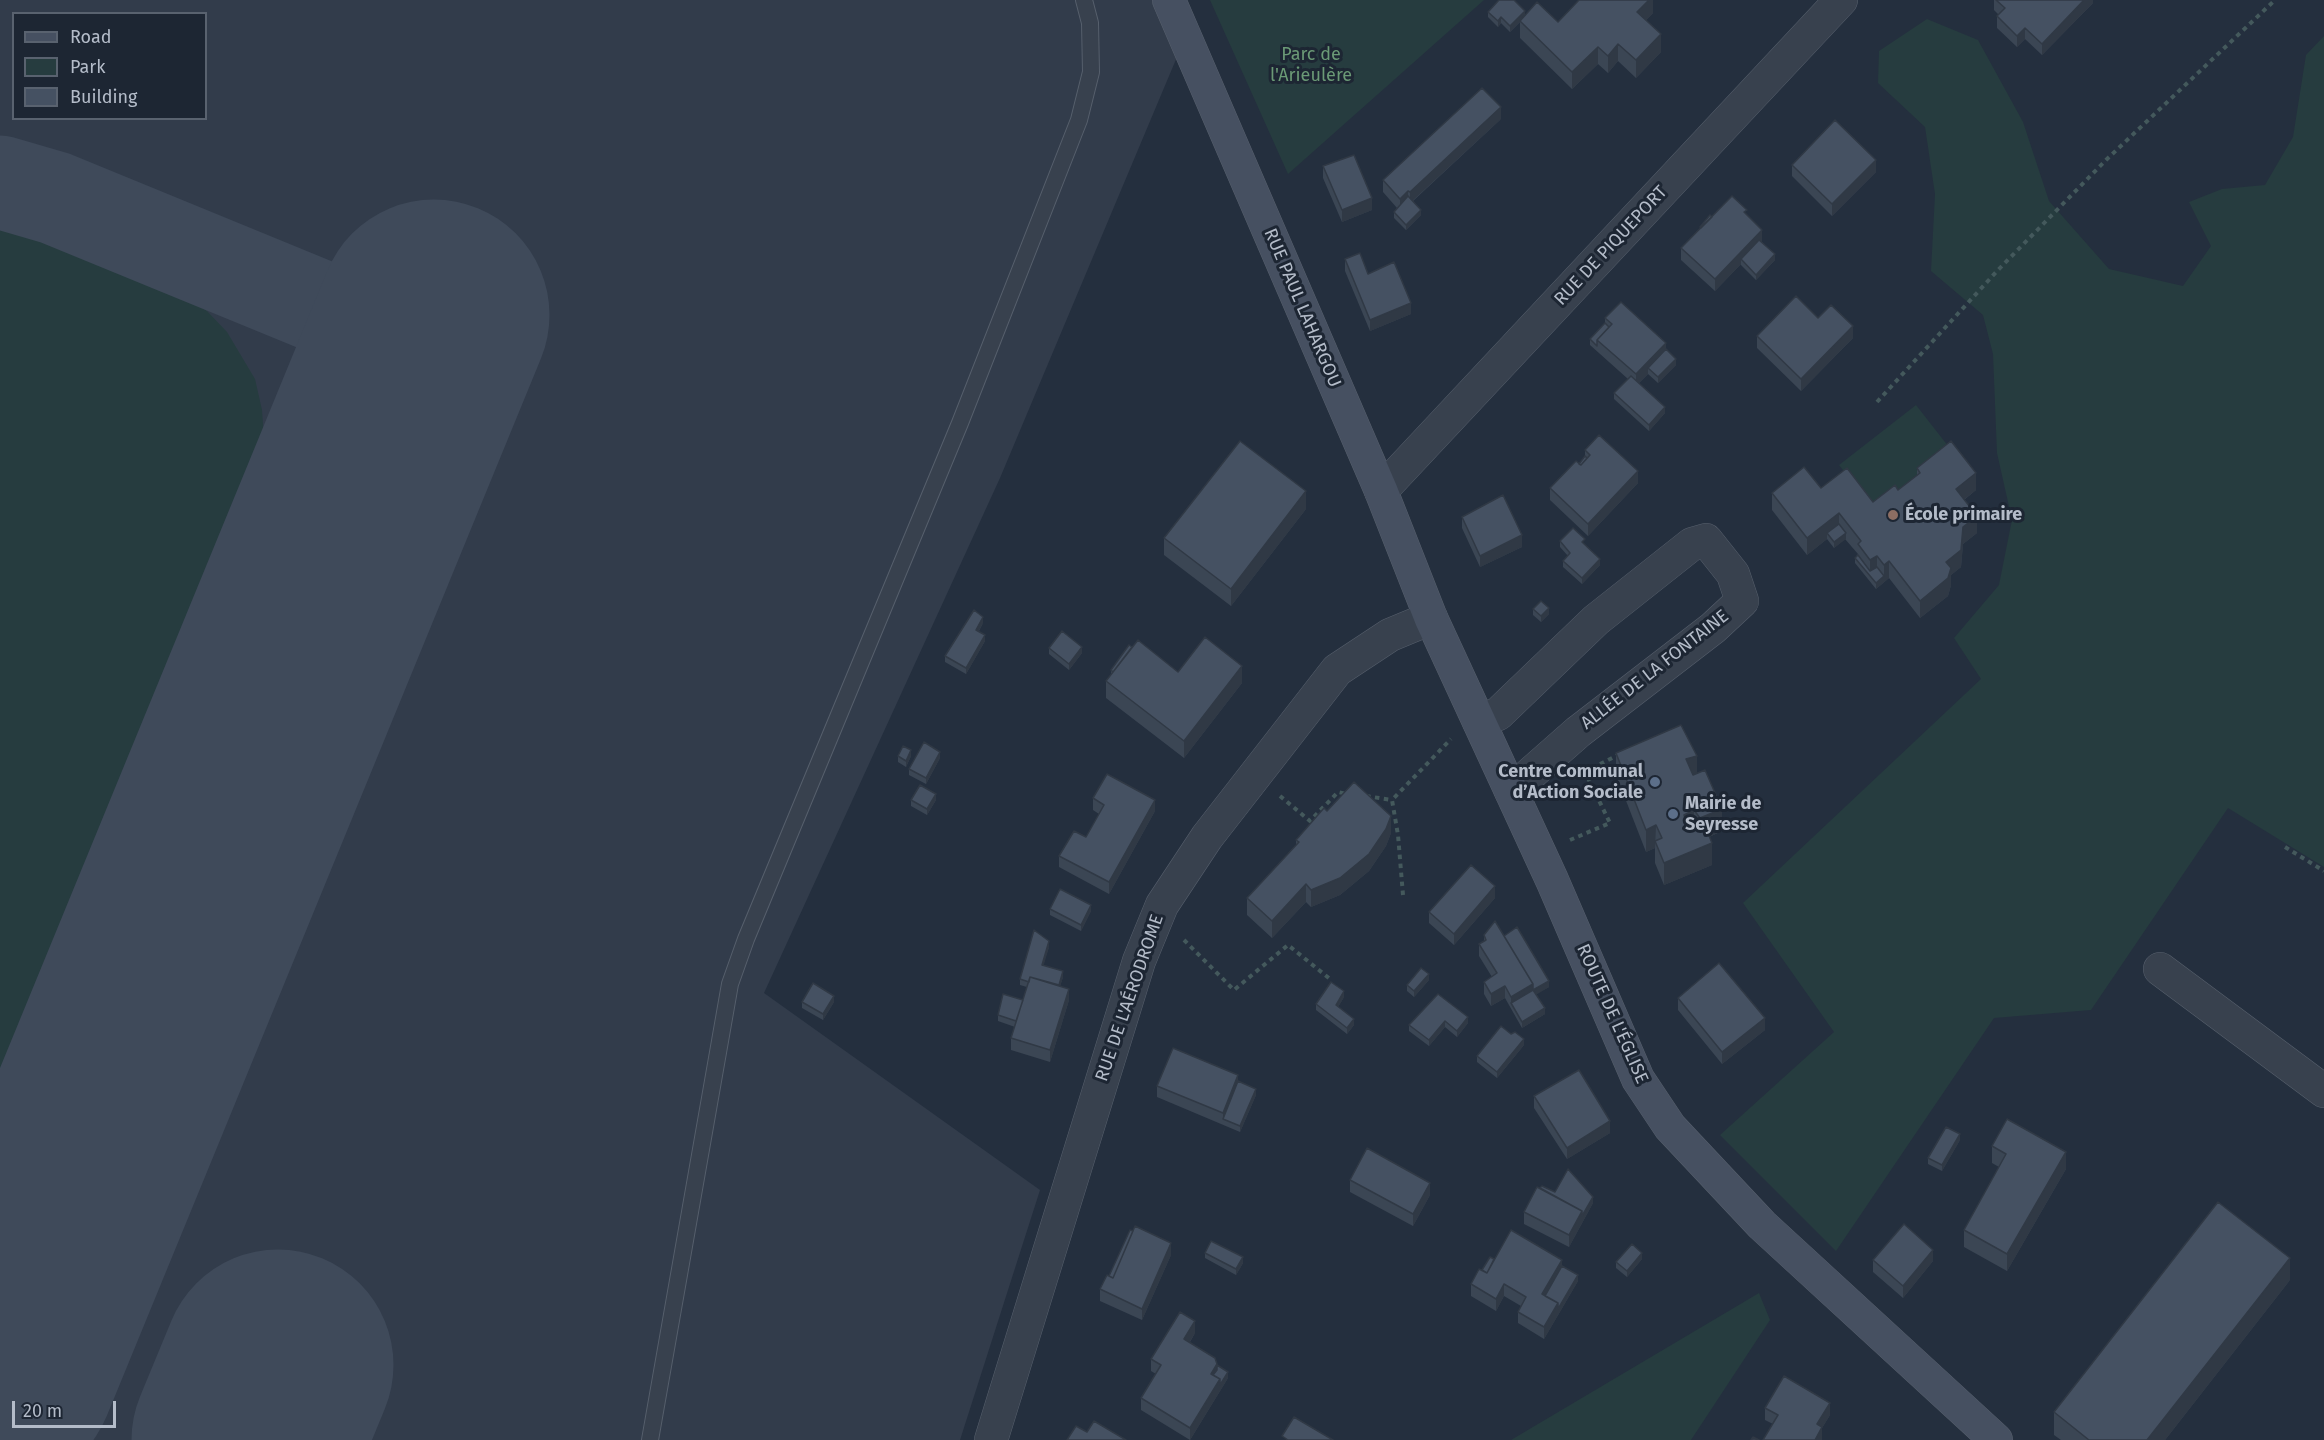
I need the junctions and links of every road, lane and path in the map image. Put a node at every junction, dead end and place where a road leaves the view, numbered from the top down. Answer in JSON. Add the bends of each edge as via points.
{"nodes":[{"id":1,"x":1084,"y":0,"type":"edge"},
{"id":2,"x":1169,"y":0,"type":"edge"},
{"id":3,"x":1841,"y":0,"type":"edge"},
{"id":4,"x":2275,"y":0,"type":"edge"},
{"id":5,"x":1877,"y":402,"type":"dead end"},
{"id":6,"x":1381,"y":491,"type":"junction"},
{"id":7,"x":1431,"y":618,"type":"junction"},
{"id":8,"x":1479,"y":720,"type":"junction"},
{"id":9,"x":1511,"y":791,"type":"junction"},
{"id":10,"x":1349,"y":794,"type":"edge"},
{"id":11,"x":1360,"y":795,"type":"edge"},
{"id":12,"x":1392,"y":800,"type":"junction"},
{"id":13,"x":1310,"y":821,"type":"edge"},
{"id":14,"x":2285,"y":847,"type":"dead end"},
{"id":15,"x":2324,"y":871,"type":"edge"},
{"id":16,"x":1403,"y":895,"type":"dead end"},
{"id":17,"x":1158,"y":914,"type":"junction"},
{"id":18,"x":2160,"y":969,"type":"dead end"},
{"id":19,"x":1330,"y":980,"type":"edge"},
{"id":20,"x":2324,"y":1091,"type":"edge"},
{"id":21,"x":650,"y":1440,"type":"edge"},
{"id":22,"x":992,"y":1440,"type":"edge"},
{"id":23,"x":1996,"y":1440,"type":"edge"}],
"edges":[{"from":1,"to":21,"type":"lane","via":[[1091,72],[1078,120],[960,423],[730,984]]},
{"from":2,"to":6,"type":"street","name":"RUE PAUL LAHARGOU"},
{"from":3,"to":6,"type":"street","name":"RUE DE PIQUEPORT"},
{"from":4,"to":5,"type":"path","via":[[2106,160]]},
{"from":6,"to":7,"type":"street","name":"RUE PAUL LAHARGOU"},
{"from":7,"to":8,"type":"street","name":"ROUTE DE L'ÉGLISE"},
{"from":7,"to":17,"type":"street","name":"RUE DE L'AÉRODROME","via":[[1390,635],[1337,670],[1207,837]]},
{"from":8,"to":9,"type":"street","name":"ROUTE DE L'ÉGLISE"},
{"from":8,"to":9,"type":"street","name":"ALLÉE DE LA FONTAINE","via":[[1498,714],[1596,620],[1692,544],[1706,540],[1733,574],[1742,601],[1578,732]]},
{"from":8,"to":12,"type":"path","via":[[1447,741]]},
{"from":9,"to":23,"type":"street","name":"ROUTE DE L'ÉGLISE","via":[[1638,1079],[1670,1127],[1762,1226]]},
{"from":10,"to":13,"type":"path","via":[[1338,792]]},
{"from":11,"to":12,"type":"path"},
{"from":12,"to":16,"type":"path"},
{"from":14,"to":15,"type":"path"},
{"from":17,"to":19,"type":"path","via":[[1234,990],[1288,945]]},
{"from":17,"to":22,"type":"street","name":"RUE DE L'AÉRODROME","via":[[1139,961]]},
{"from":18,"to":20,"type":"street"}]}
